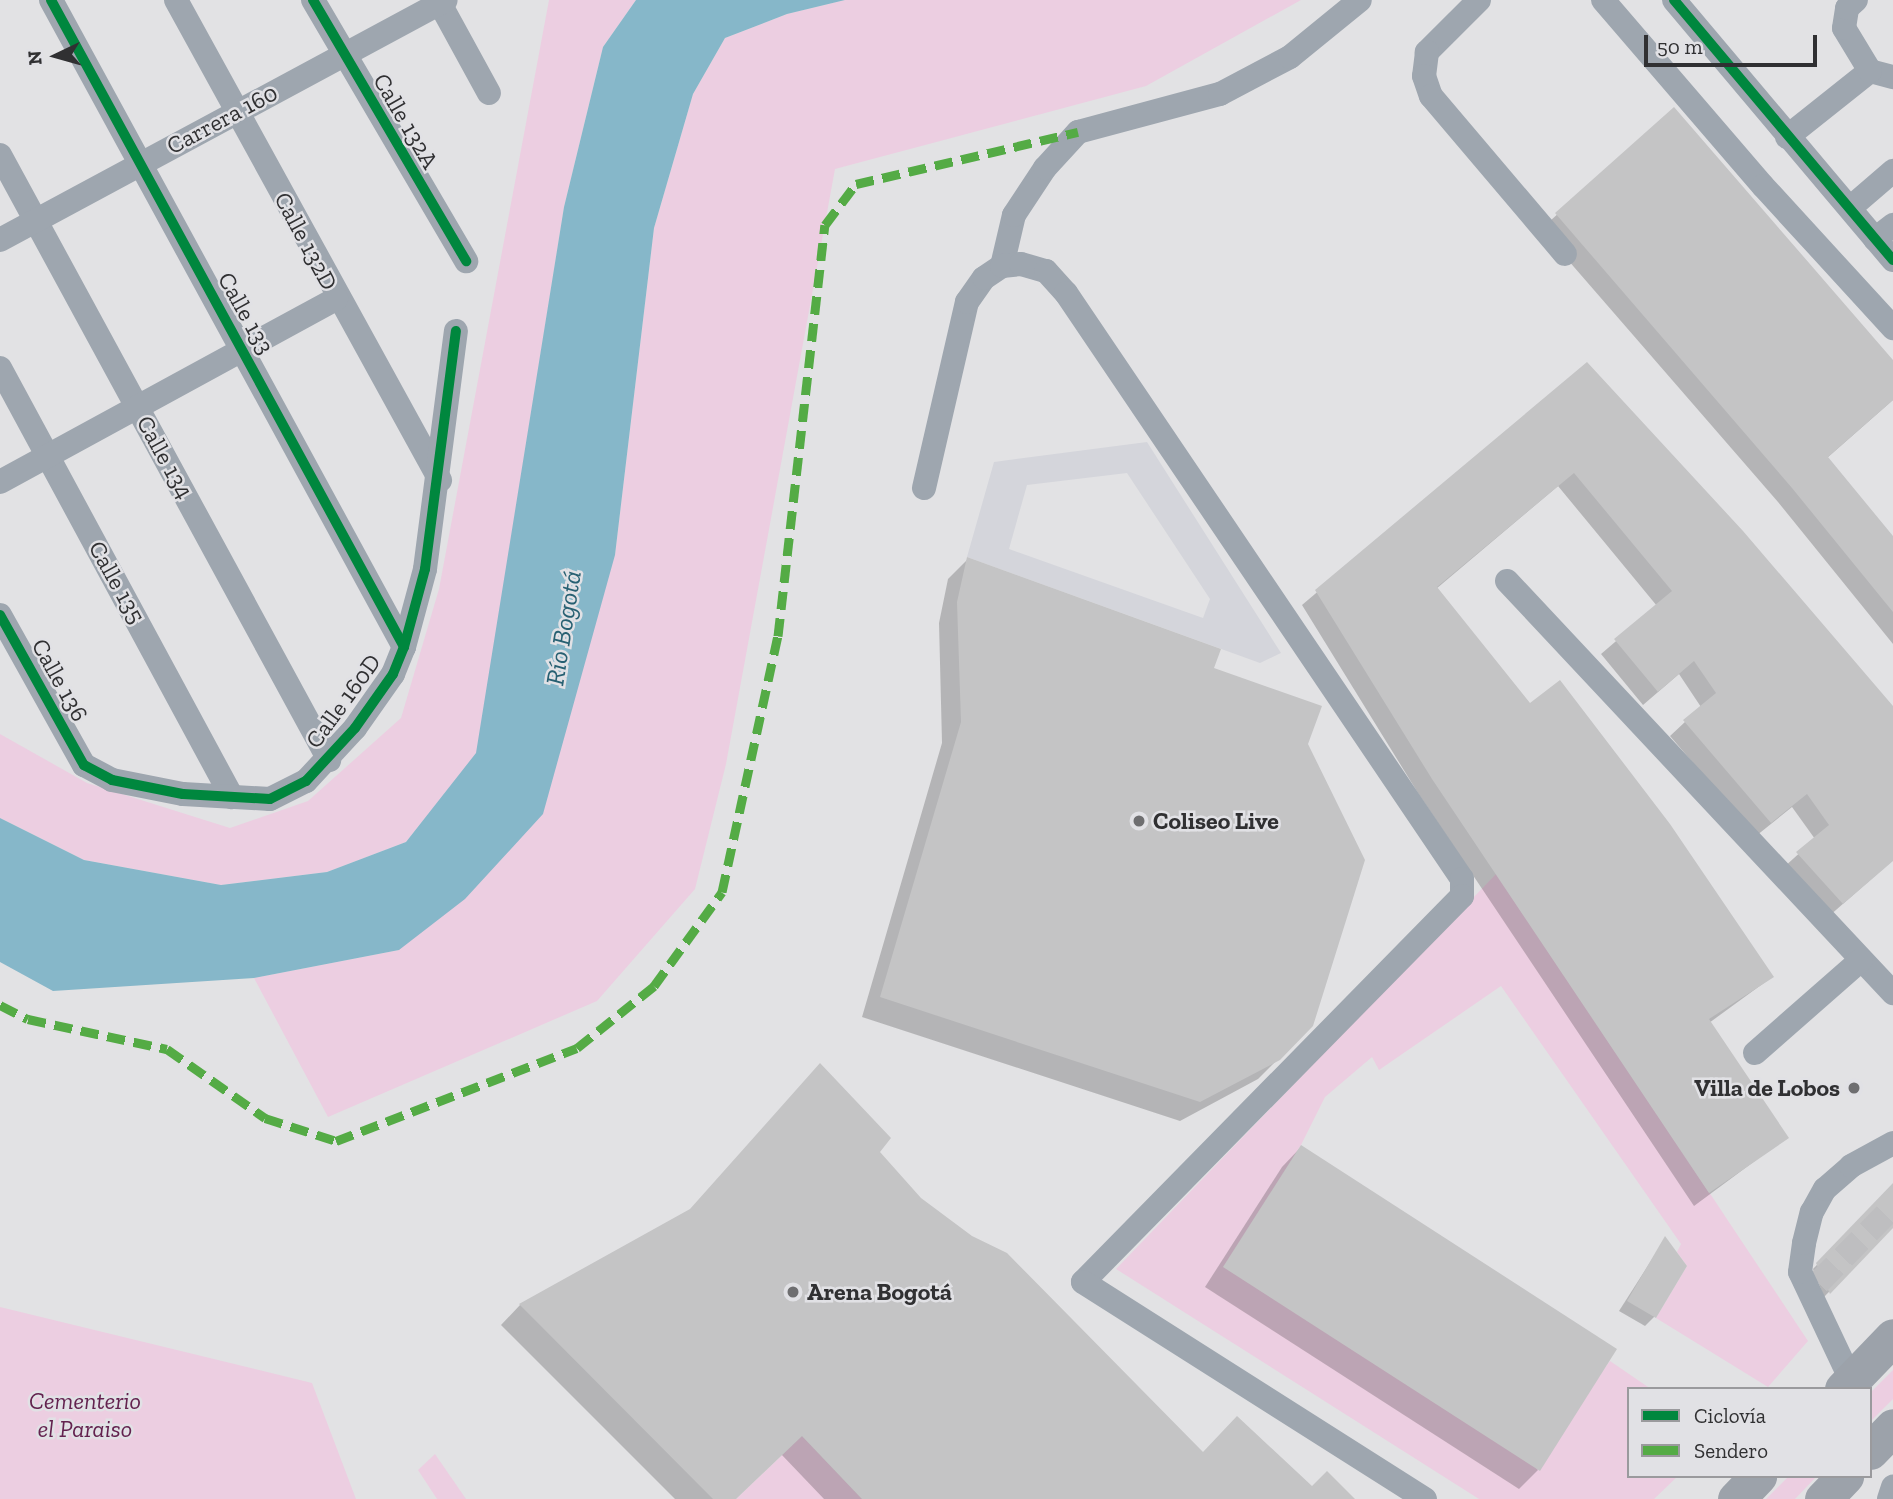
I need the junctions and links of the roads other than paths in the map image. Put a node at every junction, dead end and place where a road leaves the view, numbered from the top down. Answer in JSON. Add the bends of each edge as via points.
{"nodes":[{"id":1,"x":51,"y":0,"type":"edge"},
{"id":2,"x":176,"y":0,"type":"edge"},
{"id":3,"x":313,"y":0,"type":"edge"},
{"id":4,"x":1360,"y":0,"type":"edge"},
{"id":5,"x":1479,"y":0,"type":"edge"},
{"id":6,"x":1604,"y":0,"type":"edge"},
{"id":7,"x":1674,"y":0,"type":"edge"},
{"id":8,"x":1856,"y":0,"type":"edge"},
{"id":9,"x":441,"y":1,"type":"edge"},
{"id":10,"x":343,"y":54,"type":"junction"},
{"id":11,"x":1881,"y":74,"type":"edge"},
{"id":12,"x":489,"y":93,"type":"dead end"},
{"id":13,"x":237,"y":111,"type":"junction"},
{"id":14,"x":1787,"y":137,"type":"junction"},
{"id":15,"x":0,"y":155,"type":"edge"},
{"id":16,"x":140,"y":164,"type":"junction"},
{"id":17,"x":1893,"y":171,"type":"edge"},
{"id":18,"x":1850,"y":208,"type":"junction"},
{"id":19,"x":36,"y":220,"type":"junction"},
{"id":20,"x":1884,"y":232,"type":"edge"},
{"id":21,"x":0,"y":240,"type":"edge"},
{"id":22,"x":1565,"y":254,"type":"dead end"},
{"id":23,"x":1893,"y":260,"type":"edge"},
{"id":24,"x":466,"y":261,"type":"dead end"},
{"id":25,"x":1002,"y":266,"type":"junction"},
{"id":26,"x":336,"y":299,"type":"junction"},
{"id":27,"x":1893,"y":328,"type":"edge"},
{"id":28,"x":456,"y":331,"type":"dead end"},
{"id":29,"x":242,"y":350,"type":"junction"},
{"id":30,"x":0,"y":368,"type":"edge"},
{"id":31,"x":137,"y":408,"type":"junction"},
{"id":32,"x":48,"y":456,"type":"junction"},
{"id":33,"x":440,"y":480,"type":"junction"},
{"id":34,"x":0,"y":482,"type":"edge"},
{"id":35,"x":924,"y":488,"type":"dead end"},
{"id":36,"x":1507,"y":581,"type":"dead end"},
{"id":37,"x":0,"y":615,"type":"edge"},
{"id":38,"x":404,"y":647,"type":"junction"},
{"id":39,"x":329,"y":760,"type":"junction"},
{"id":40,"x":84,"y":765,"type":"joint"},
{"id":41,"x":232,"y":797,"type":"junction"},
{"id":42,"x":1861,"y":960,"type":"junction"},
{"id":43,"x":1893,"y":993,"type":"edge"},
{"id":44,"x":1755,"y":1053,"type":"dead end"},
{"id":45,"x":1893,"y":1143,"type":"edge"},
{"id":46,"x":1893,"y":1337,"type":"edge"},
{"id":47,"x":1847,"y":1385,"type":"edge"},
{"id":48,"x":1893,"y":1427,"type":"edge"},
{"id":49,"x":1872,"y":1449,"type":"edge"},
{"id":50,"x":1756,"y":1478,"type":"edge"},
{"id":51,"x":1843,"y":1478,"type":"edge"},
{"id":52,"x":1893,"y":1487,"type":"edge"},
{"id":53,"x":1425,"y":1499,"type":"edge"},
{"id":54,"x":1736,"y":1499,"type":"edge"},
{"id":55,"x":1823,"y":1499,"type":"edge"},
{"id":56,"x":1889,"y":1499,"type":"edge"}],
"edges":[{"from":1,"to":16,"type":"street","name":"Calle 133"},
{"from":2,"to":13,"type":"street","name":"Calle 132D"},
{"from":3,"to":10,"type":"street","name":"Calle 132A"},
{"from":4,"to":25,"type":"street","via":[[1290,57],[1220,94],[1078,132],[1045,168],[1014,215]]},
{"from":5,"to":22,"type":"street","via":[[1427,52],[1424,76],[1431,96]]},
{"from":6,"to":27,"type":"street"},
{"from":7,"to":14,"type":"street"},
{"from":8,"to":11,"type":"street","via":[[1847,8],[1844,28]]},
{"from":9,"to":10,"type":"street","name":"Carrera 160"},
{"from":9,"to":12,"type":"street"},
{"from":10,"to":13,"type":"street","name":"Carrera 160"},
{"from":10,"to":24,"type":"street","name":"Calle 132A"},
{"from":11,"to":14,"type":"street"},
{"from":13,"to":16,"type":"street","name":"Carrera 160"},
{"from":13,"to":26,"type":"street","name":"Calle 132D"},
{"from":14,"to":18,"type":"street"},
{"from":15,"to":19,"type":"street","name":"Calle 134"},
{"from":16,"to":19,"type":"street","name":"Carrera 160"},
{"from":16,"to":29,"type":"street","name":"Calle 133"},
{"from":17,"to":18,"type":"street"},
{"from":18,"to":20,"type":"street"},
{"from":19,"to":21,"type":"street","name":"Carrera 160"},
{"from":19,"to":31,"type":"street","name":"Calle 134"},
{"from":20,"to":23,"type":"street"},
{"from":25,"to":35,"type":"street","via":[[984,278],[967,302]]},
{"from":25,"to":53,"type":"street","via":[[1021,264],[1046,271],[1066,293],[1462,879],[1462,896],[1083,1282]]},
{"from":26,"to":29,"type":"street"},
{"from":26,"to":33,"type":"street","name":"Calle 132D"},
{"from":28,"to":33,"type":"street","name":"Calle 160D"},
{"from":29,"to":31,"type":"street"},
{"from":29,"to":38,"type":"street","name":"Calle 133"},
{"from":30,"to":32,"type":"street","name":"Calle 135"},
{"from":31,"to":32,"type":"street"},
{"from":31,"to":39,"type":"street","name":"Calle 134"},
{"from":32,"to":34,"type":"street"},
{"from":32,"to":41,"type":"street","name":"Calle 135"},
{"from":33,"to":38,"type":"street","name":"Calle 160D","via":[[425,569]]},
{"from":36,"to":42,"type":"street"},
{"from":37,"to":40,"type":"street","name":"Calle 136"},
{"from":38,"to":39,"type":"street","name":"Calle 160D","via":[[393,674]]},
{"from":39,"to":41,"type":"street","name":"Calle 160D","via":[[306,781],[270,799]]},
{"from":40,"to":41,"type":"street","name":"Calle 160D","via":[[112,780],[146,788]]},
{"from":42,"to":43,"type":"street"},
{"from":42,"to":44,"type":"street"},
{"from":45,"to":47,"type":"street","via":[[1851,1166],[1825,1189],[1812,1212],[1800,1272],[1815,1292]]},
{"from":46,"to":47,"type":"highway"},
{"from":48,"to":49,"type":"highway"},
{"from":50,"to":54,"type":"highway"},
{"from":51,"to":55,"type":"highway"},
{"from":52,"to":56,"type":"street"}]}
